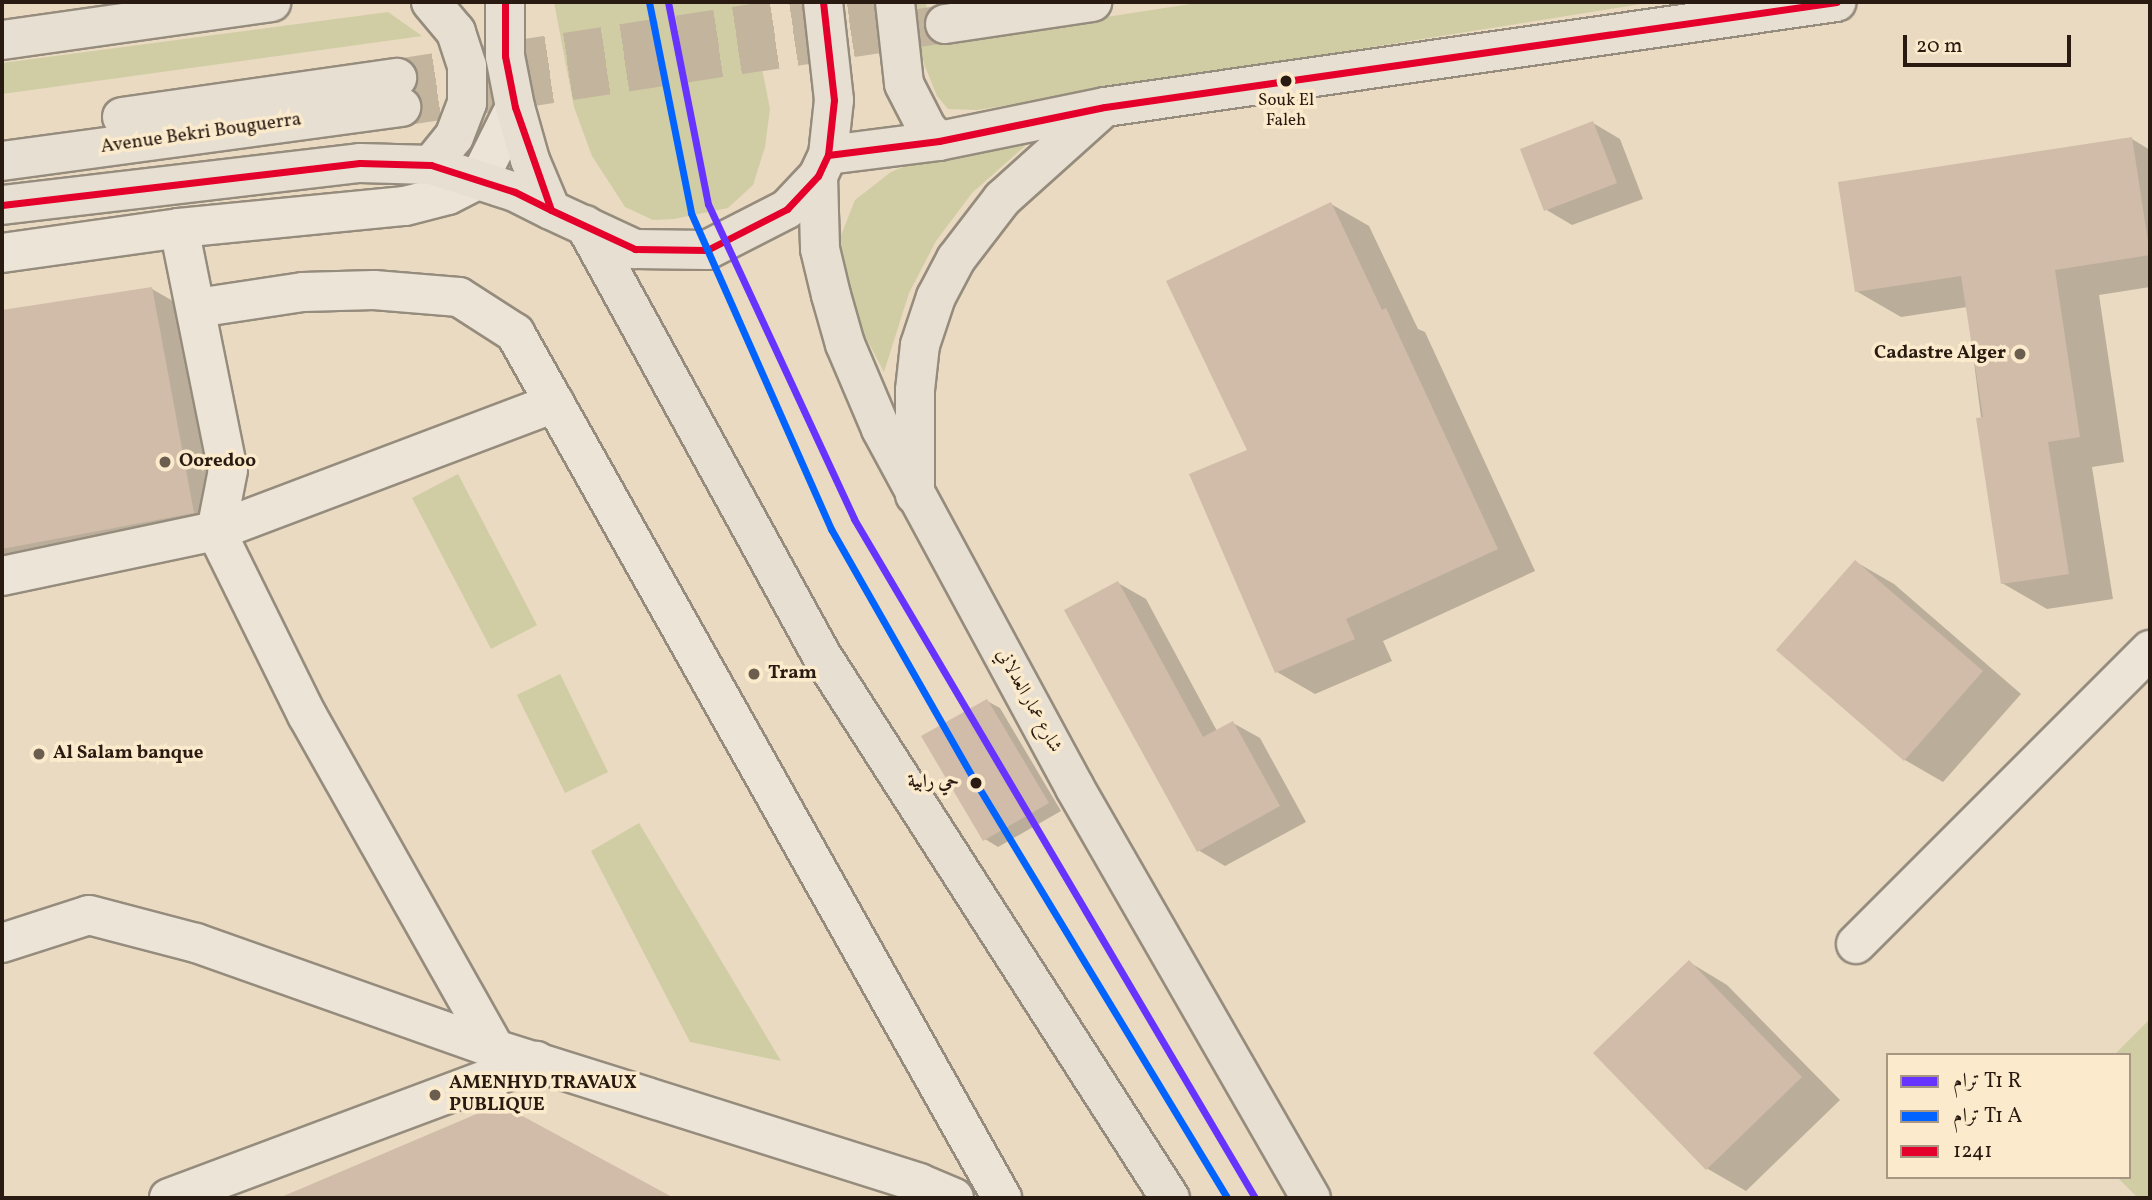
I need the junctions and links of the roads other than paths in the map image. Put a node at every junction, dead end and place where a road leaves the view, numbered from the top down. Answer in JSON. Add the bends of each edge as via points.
{"nodes":[{"id":1,"x":86,"y":2,"type":"edge"},
{"id":2,"x":271,"y":2,"type":"edge"},
{"id":3,"x":431,"y":2,"type":"edge"},
{"id":4,"x":506,"y":2,"type":"edge"},
{"id":5,"x":823,"y":2,"type":"edge"},
{"id":6,"x":895,"y":2,"type":"edge"},
{"id":7,"x":1092,"y":2,"type":"edge"},
{"id":8,"x":1836,"y":2,"type":"edge"},
{"id":9,"x":945,"y":24,"type":"tunnel mouth"},
{"id":10,"x":2,"y":38,"type":"edge"},
{"id":11,"x":515,"y":107,"type":"junction"},
{"id":12,"x":1105,"y":107,"type":"junction"},
{"id":13,"x":2,"y":135,"type":"edge"},
{"id":14,"x":939,"y":141,"type":"junction"},
{"id":15,"x":2,"y":161,"type":"edge"},
{"id":16,"x":431,"y":165,"type":"junction"},
{"id":17,"x":823,"y":166,"type":"junction"},
{"id":18,"x":479,"y":179,"type":"junction"},
{"id":19,"x":2,"y":205,"type":"edge"},
{"id":20,"x":568,"y":218,"type":"junction"},
{"id":21,"x":179,"y":228,"type":"junction"},
{"id":22,"x":2,"y":253,"type":"edge"},
{"id":23,"x":197,"y":308,"type":"junction"},
{"id":24,"x":555,"y":403,"type":"junction"},
{"id":25,"x":915,"y":495,"type":"junction"},
{"id":26,"x":216,"y":531,"type":"junction"},
{"id":27,"x":2,"y":576,"type":"edge"},
{"id":28,"x":2150,"y":650,"type":"edge"},
{"id":29,"x":2,"y":943,"type":"edge"},
{"id":30,"x":1856,"y":944,"type":"dead end"},
{"id":31,"x":495,"y":1049,"type":"junction"},
{"id":32,"x":536,"y":1061,"type":"junction"},
{"id":33,"x":919,"y":1183,"type":"junction"},
{"id":34,"x":169,"y":1198,"type":"edge"},
{"id":35,"x":881,"y":1198,"type":"edge"},
{"id":36,"x":954,"y":1198,"type":"edge"},
{"id":37,"x":1002,"y":1198,"type":"edge"},
{"id":38,"x":1170,"y":1198,"type":"edge"},
{"id":39,"x":1311,"y":1198,"type":"edge"}],
"edges":[{"from":1,"to":10,"type":"main road","via":[[35,13]]},
{"from":2,"to":10,"type":"main road"},
{"from":3,"to":16,"type":"main road","via":[[456,32],[467,66],[467,91],[454,138]]},
{"from":4,"to":11,"type":"main road","via":[[505,56]]},
{"from":5,"to":17,"type":"main road","name":"شارع عمار العدلاني","via":[[834,100]]},
{"from":6,"to":14,"type":"main road","via":[[904,84],[927,129]]},
{"from":7,"to":9,"type":"main road"},
{"from":8,"to":12,"type":"main road"},
{"from":11,"to":18,"type":"street"},
{"from":11,"to":20,"type":"main road","via":[[530,160]]},
{"from":12,"to":14,"type":"main road"},
{"from":12,"to":25,"type":"main road","via":[[1002,199],[956,259],[936,297],[920,345],[915,390]]},
{"from":13,"to":15,"type":"main road","name":"Avenue Bekri Bouguerra","via":[[399,92]]},
{"from":14,"to":17,"type":"main road"},
{"from":16,"to":18,"type":"main road"},
{"from":16,"to":19,"type":"main road","via":[[295,168]]},
{"from":17,"to":20,"type":"main road","via":[[788,209],[707,250],[635,249]]},
{"from":17,"to":25,"type":"main road","name":"شارع عمار العدلاني","via":[[820,249],[845,344]]},
{"from":18,"to":20,"type":"main road"},
{"from":18,"to":21,"type":"street","via":[[448,195],[405,206]]},
{"from":20,"to":38,"type":"main road","via":[[822,656]]},
{"from":21,"to":22,"type":"street"},
{"from":21,"to":23,"type":"street"},
{"from":23,"to":24,"type":"street","via":[[303,292],[374,290],[458,297],[515,333]]},
{"from":23,"to":26,"type":"street","via":[[228,470]]},
{"from":24,"to":26,"type":"street"},
{"from":24,"to":37,"type":"street"},
{"from":25,"to":39,"type":"main road","name":"شارع عمار العدلاني","via":[[1075,788]]},
{"from":26,"to":27,"type":"street"},
{"from":26,"to":31,"type":"street","via":[[307,715]]},
{"from":28,"to":30,"type":"street"},
{"from":29,"to":31,"type":"street","via":[[89,915],[196,943]]},
{"from":31,"to":32,"type":"street"},
{"from":32,"to":33,"type":"street"},
{"from":32,"to":34,"type":"street"},
{"from":33,"to":35,"type":"street"},
{"from":33,"to":36,"type":"street"}]}
